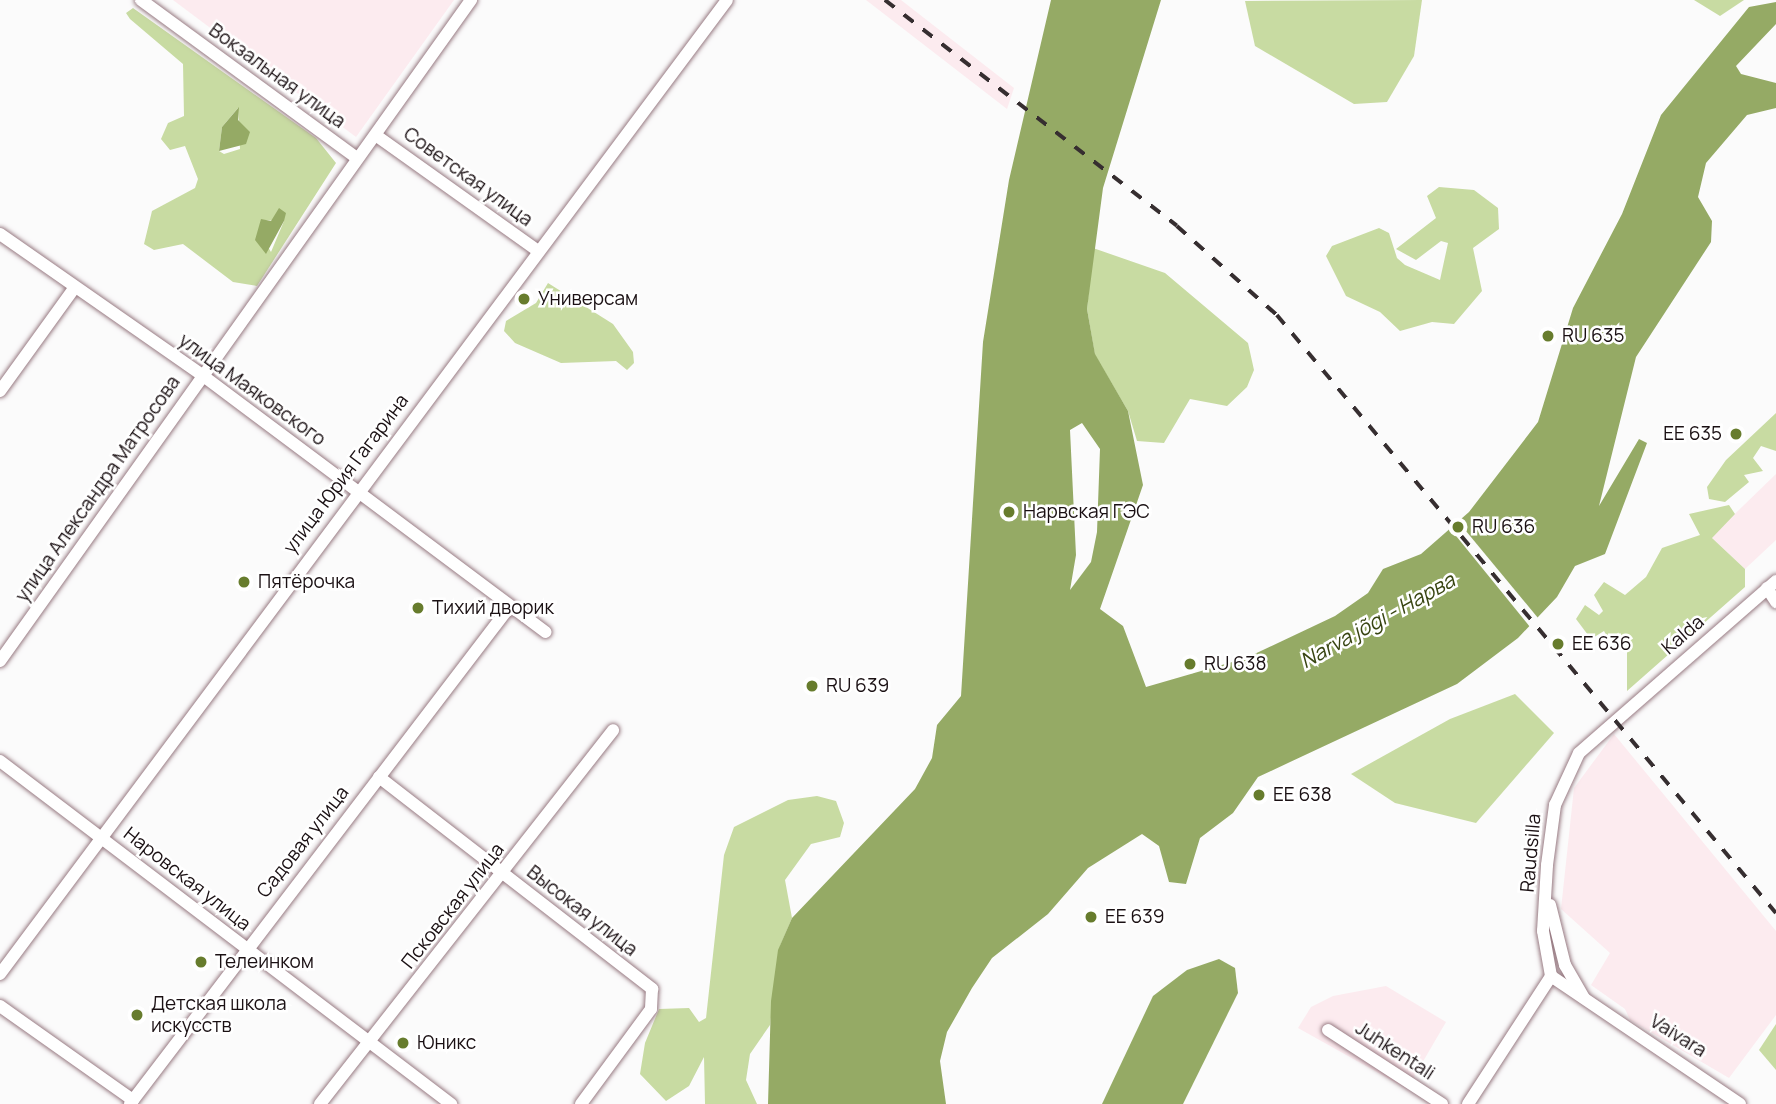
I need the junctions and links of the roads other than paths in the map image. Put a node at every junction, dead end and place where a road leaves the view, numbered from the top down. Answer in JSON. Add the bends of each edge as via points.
{"nodes":[{"id":1,"x":141,"y":0,"type":"edge"},
{"id":2,"x":471,"y":0,"type":"edge"},
{"id":3,"x":727,"y":0,"type":"edge"},
{"id":4,"x":377,"y":136,"type":"junction"},
{"id":5,"x":357,"y":158,"type":"junction"},
{"id":6,"x":0,"y":234,"type":"edge"},
{"id":7,"x":537,"y":250,"type":"junction"},
{"id":8,"x":75,"y":287,"type":"junction"},
{"id":9,"x":202,"y":374,"type":"junction"},
{"id":10,"x":0,"y":391,"type":"edge"},
{"id":11,"x":357,"y":491,"type":"junction"},
{"id":12,"x":1773,"y":586,"type":"edge"},
{"id":13,"x":1776,"y":602,"type":"edge"},
{"id":14,"x":510,"y":606,"type":"junction"},
{"id":15,"x":545,"y":632,"type":"dead end"},
{"id":16,"x":0,"y":661,"type":"edge"},
{"id":17,"x":1616,"y":718,"type":"joint"},
{"id":18,"x":613,"y":730,"type":"dead end"},
{"id":19,"x":0,"y":761,"type":"edge"},
{"id":20,"x":379,"y":778,"type":"junction"},
{"id":21,"x":100,"y":836,"type":"junction"},
{"id":22,"x":503,"y":875,"type":"junction"},
{"id":23,"x":1547,"y":894,"type":"junction"},
{"id":24,"x":245,"y":948,"type":"junction"},
{"id":25,"x":1565,"y":967,"type":"junction"},
{"id":26,"x":0,"y":974,"type":"edge"},
{"id":27,"x":1551,"y":975,"type":"junction"},
{"id":28,"x":1591,"y":1005,"type":"junction"},
{"id":29,"x":0,"y":1006,"type":"edge"},
{"id":30,"x":1328,"y":1030,"type":"dead end"},
{"id":31,"x":369,"y":1043,"type":"junction"},
{"id":32,"x":132,"y":1102,"type":"edge"},
{"id":33,"x":320,"y":1104,"type":"edge"},
{"id":34,"x":451,"y":1104,"type":"edge"},
{"id":35,"x":581,"y":1104,"type":"edge"},
{"id":36,"x":1441,"y":1104,"type":"edge"},
{"id":37,"x":1468,"y":1104,"type":"edge"},
{"id":38,"x":1740,"y":1104,"type":"edge"}],
"edges":[{"from":1,"to":5,"type":"street","name":"Вокзальная улица"},
{"from":2,"to":4,"type":"street","name":"улица Александра Матросова"},
{"from":3,"to":7,"type":"street","name":"улица Юрия Гагарина"},
{"from":4,"to":5,"type":"street","name":"улица Александра Матросова"},
{"from":4,"to":7,"type":"street","name":"Советская улица"},
{"from":5,"to":9,"type":"street","name":"улица Александра Матросова"},
{"from":6,"to":8,"type":"street","name":"улица Маяковского"},
{"from":7,"to":11,"type":"street","name":"улица Юрия Гагарина"},
{"from":8,"to":9,"type":"street","name":"улица Маяковского"},
{"from":8,"to":10,"type":"street"},
{"from":9,"to":11,"type":"street","name":"улица Маяковского"},
{"from":9,"to":16,"type":"street","name":"улица Александра Матросова"},
{"from":11,"to":14,"type":"street","name":"улица Маяковского"},
{"from":11,"to":21,"type":"street","name":"улица Юрия Гагарина"},
{"from":12,"to":13,"type":"street"},
{"from":12,"to":17,"type":"street","name":"Kalda"},
{"from":14,"to":15,"type":"street","name":"улица Маяковского"},
{"from":14,"to":20,"type":"street","name":"Садовая улица"},
{"from":17,"to":23,"type":"street","name":"Raudsilla","via":[[1579,753],[1563,780],[1551,827]]},
{"from":18,"to":22,"type":"street","name":"Псковская улица"},
{"from":19,"to":21,"type":"street","name":"Наровская улица"},
{"from":20,"to":22,"type":"street","name":"Высокая улица"},
{"from":20,"to":24,"type":"street","name":"Садовая улица"},
{"from":21,"to":24,"type":"street","name":"Наровская улица"},
{"from":21,"to":26,"type":"street","name":"улица Юрия Гагарина"},
{"from":22,"to":31,"type":"street","name":"Псковская улица"},
{"from":22,"to":35,"type":"street","name":"Высокая улица","via":[[652,989],[656,999]]},
{"from":23,"to":25,"type":"street","name":"Vaivara"},
{"from":23,"to":27,"type":"street","name":"Raudsilla"},
{"from":24,"to":31,"type":"street","name":"Наровская улица"},
{"from":24,"to":32,"type":"street","name":"Садовая улица"},
{"from":25,"to":27,"type":"street","via":[[1555,962]]},
{"from":25,"to":28,"type":"street","name":"Vaivara"},
{"from":27,"to":28,"type":"street","name":"Vaivara"},
{"from":27,"to":37,"type":"street"},
{"from":28,"to":38,"type":"street","name":"Vaivara","via":[[1731,1092]]},
{"from":29,"to":32,"type":"street"},
{"from":30,"to":36,"type":"street","name":"Juhkentali"},
{"from":31,"to":33,"type":"street","name":"Псковская улица"},
{"from":31,"to":34,"type":"street","name":"Наровская улица"}]}
